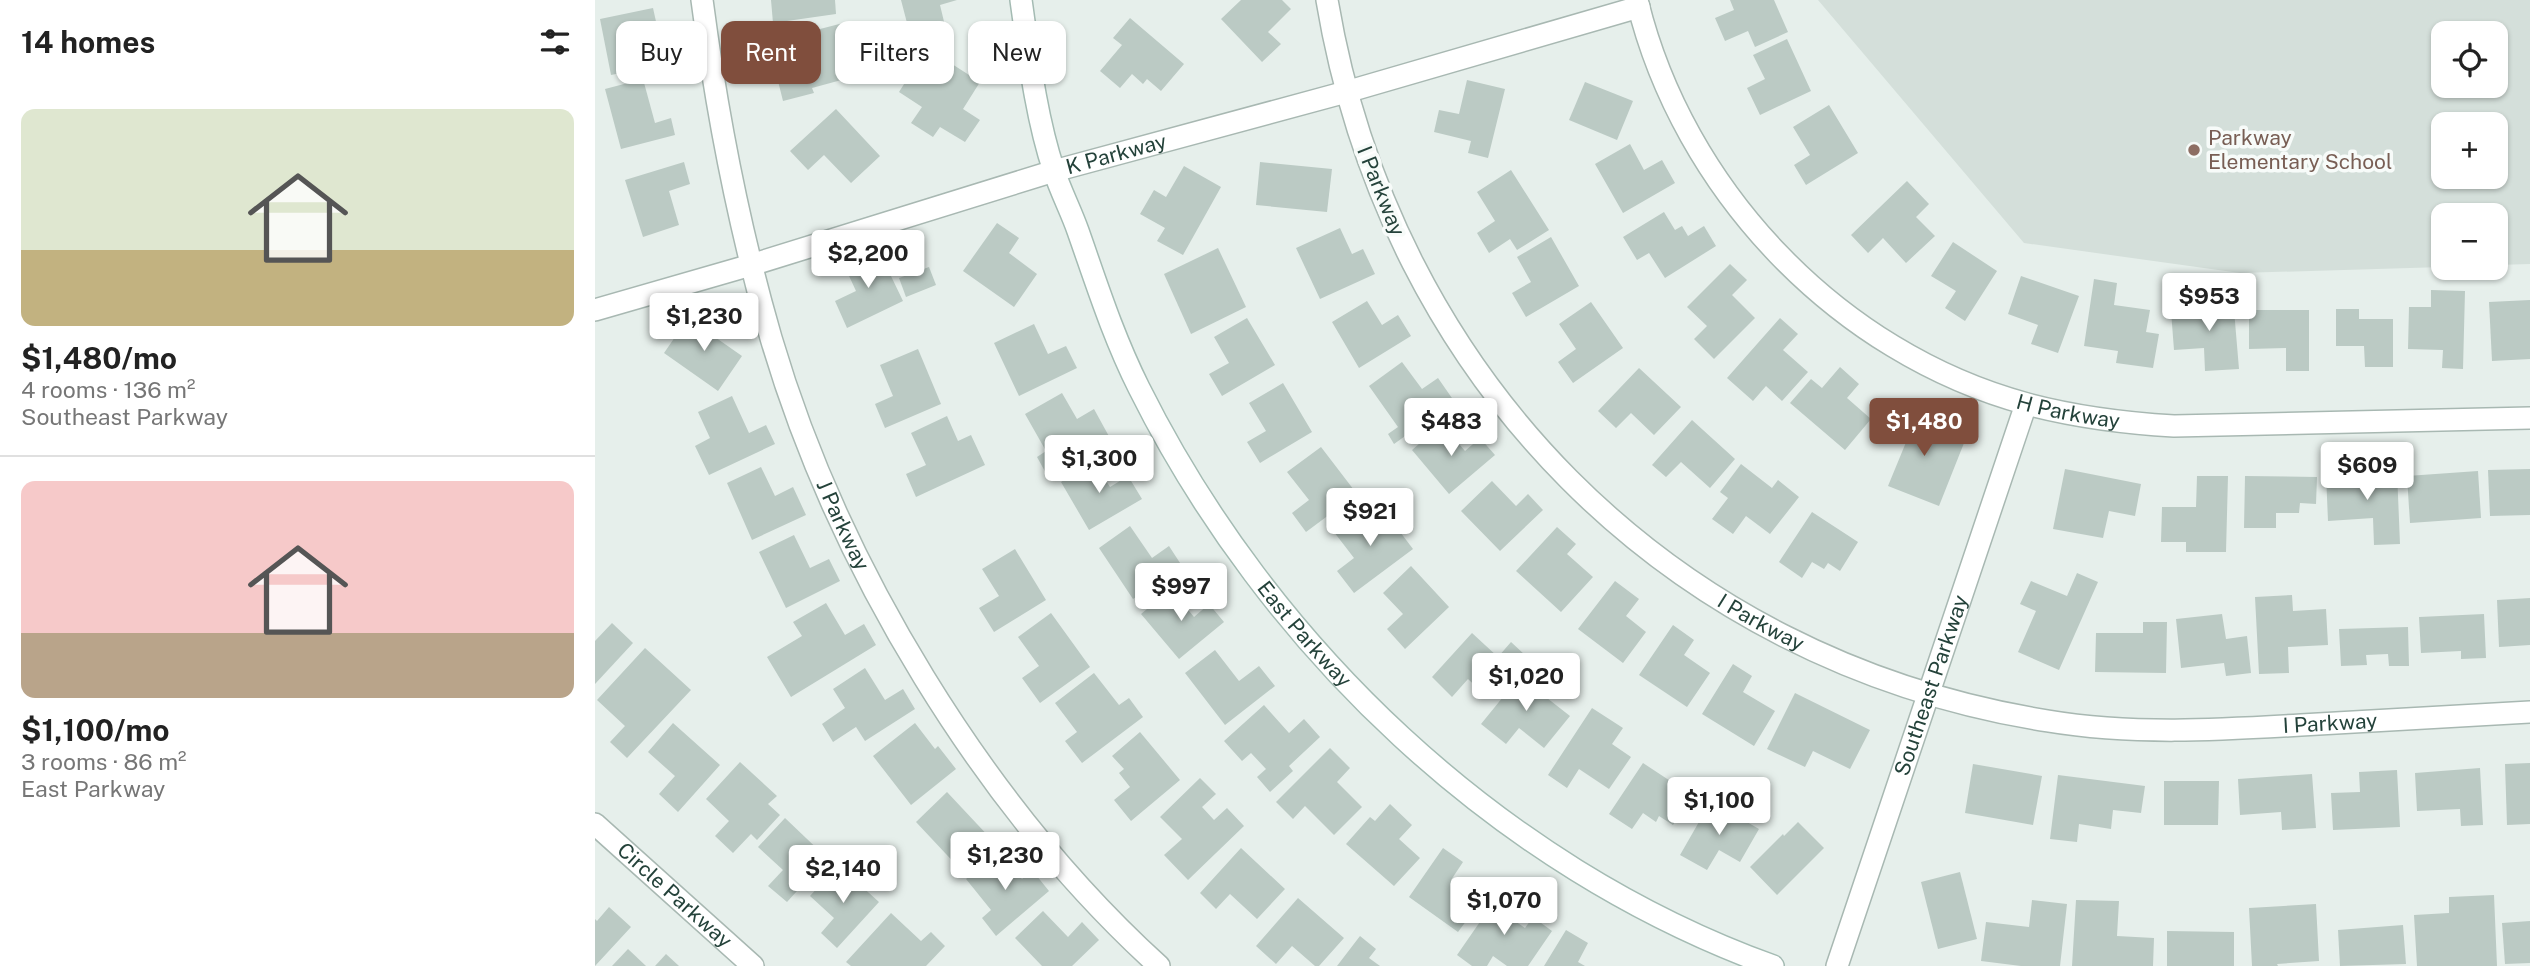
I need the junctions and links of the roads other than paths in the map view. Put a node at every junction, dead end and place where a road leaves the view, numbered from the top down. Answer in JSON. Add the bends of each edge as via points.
{"nodes":[{"id":1,"x":702,"y":0,"type":"edge"},
{"id":2,"x":1021,"y":0,"type":"edge"},
{"id":3,"x":1327,"y":0,"type":"edge"},
{"id":4,"x":1638,"y":4,"type":"edge"},
{"id":5,"x":1346,"y":92,"type":"junction"},
{"id":6,"x":1054,"y":171,"type":"junction"},
{"id":7,"x":751,"y":265,"type":"junction"},
{"id":8,"x":595,"y":310,"type":"edge"},
{"id":9,"x":2026,"y":404,"type":"junction"},
{"id":10,"x":2530,"y":418,"type":"edge"},
{"id":11,"x":1929,"y":694,"type":"junction"},
{"id":12,"x":2530,"y":712,"type":"edge"},
{"id":13,"x":595,"y":824,"type":"edge"},
{"id":14,"x":753,"y":966,"type":"edge"},
{"id":15,"x":1159,"y":966,"type":"edge"},
{"id":16,"x":1773,"y":966,"type":"edge"},
{"id":17,"x":1837,"y":966,"type":"edge"}],
"edges":[{"from":1,"to":7,"type":"street","name":"J Parkway"},
{"from":2,"to":6,"type":"street","name":"East Parkway"},
{"from":3,"to":5,"type":"street","name":"I Parkway"},
{"from":4,"to":5,"type":"street","name":"K Parkway"},
{"from":4,"to":9,"type":"street","name":"H Parkway","via":[[1658,66],[1711,171],[1786,262],[1877,335],[1927,365]]},
{"from":5,"to":6,"type":"street","name":"K Parkway"},
{"from":5,"to":11,"type":"street","name":"I Parkway","via":[[1388,212],[1442,319],[1512,417],[1573,483],[1665,562],[1739,612],[1847,665]]},
{"from":6,"to":7,"type":"street","name":"K Parkway"},
{"from":6,"to":16,"type":"street","name":"East Parkway","via":[[1105,313],[1171,448],[1245,563],[1305,638],[1405,740],[1531,842],[1636,905]]},
{"from":7,"to":8,"type":"street","name":"K Parkway"},
{"from":7,"to":15,"type":"street","name":"J Parkway","via":[[787,387],[823,481],[865,573],[914,661],[999,787],[1070,874]]},
{"from":9,"to":10,"type":"street","name":"H Parkway","via":[[2115,422],[2174,426]]},
{"from":9,"to":11,"type":"street","name":"Southeast Parkway"},
{"from":11,"to":12,"type":"street","name":"I Parkway","via":[[2049,722],[2168,731]]},
{"from":11,"to":17,"type":"street","name":"Southeast Parkway"},
{"from":13,"to":14,"type":"street","name":"Circle Parkway"}]}
